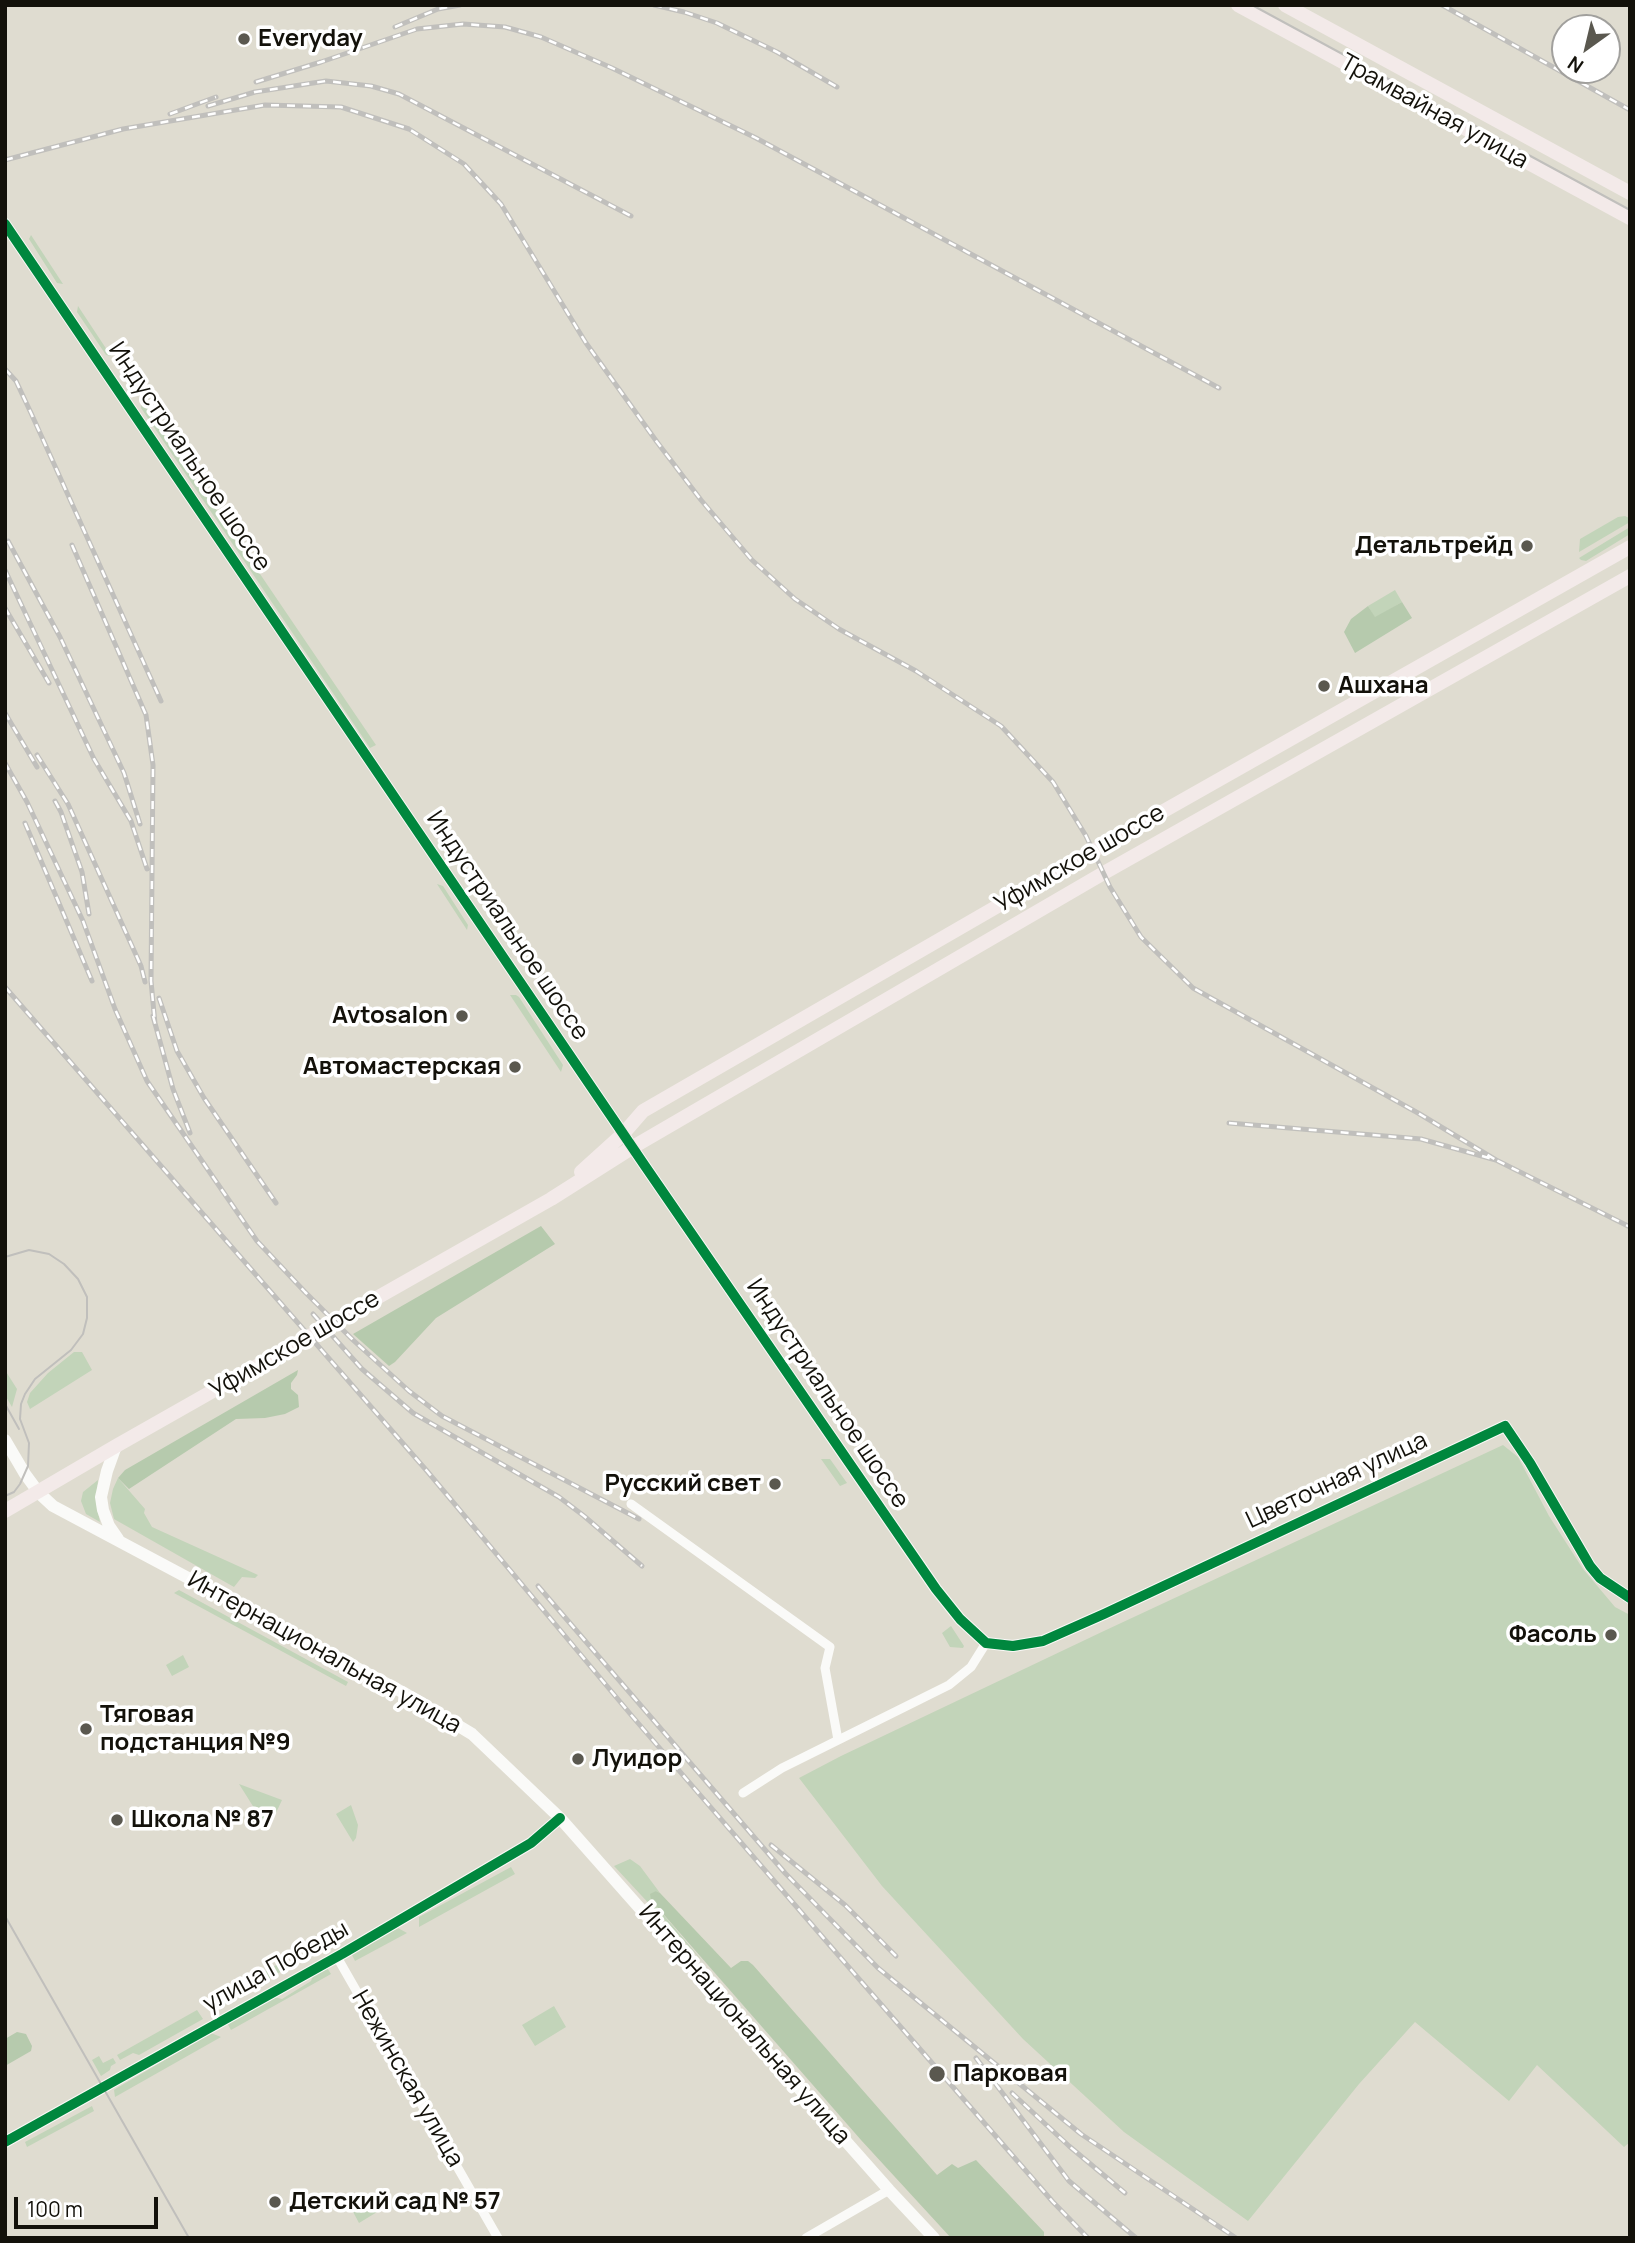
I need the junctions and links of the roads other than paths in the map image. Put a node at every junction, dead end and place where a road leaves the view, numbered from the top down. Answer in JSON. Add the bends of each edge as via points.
{"nodes":[{"id":1,"x":1238,"y":5,"type":"edge"},
{"id":2,"x":1285,"y":5,"type":"edge"},
{"id":3,"x":1630,"y":193,"type":"edge"},
{"id":4,"x":1630,"y":218,"type":"edge"},
{"id":5,"x":5,"y":224,"type":"edge"},
{"id":6,"x":1630,"y":547,"type":"edge"},
{"id":7,"x":1630,"y":576,"type":"edge"},
{"id":8,"x":623,"y":1134,"type":"junction"},
{"id":9,"x":633,"y":1147,"type":"junction"},
{"id":10,"x":551,"y":1199,"type":"junction"},
{"id":11,"x":5,"y":1440,"type":"edge"},
{"id":12,"x":116,"y":1446,"type":"junction"},
{"id":13,"x":39,"y":1493,"type":"junction"},
{"id":14,"x":631,"y":1504,"type":"dead end"},
{"id":15,"x":5,"y":1511,"type":"edge"},
{"id":16,"x":118,"y":1539,"type":"junction"},
{"id":17,"x":1630,"y":1598,"type":"edge"},
{"id":18,"x":986,"y":1643,"type":"junction"},
{"id":19,"x":838,"y":1740,"type":"junction"},
{"id":20,"x":743,"y":1793,"type":"dead end"},
{"id":21,"x":560,"y":1818,"type":"junction"},
{"id":22,"x":337,"y":1957,"type":"junction"},
{"id":23,"x":5,"y":2142,"type":"edge"},
{"id":24,"x":889,"y":2190,"type":"junction"},
{"id":25,"x":498,"y":2238,"type":"edge"},
{"id":26,"x":806,"y":2238,"type":"edge"},
{"id":27,"x":934,"y":2238,"type":"edge"}],
"edges":[{"from":1,"to":4,"type":"main road","name":"Трамвайная улица"},
{"from":2,"to":3,"type":"main road","name":"Трамвайная улица"},
{"from":5,"to":8,"type":"street","name":"Индустриальное шоссе"},
{"from":6,"to":8,"type":"main road","name":"Уфимское шоссе","via":[[643,1111]]},
{"from":7,"to":9,"type":"main road","name":"Уфимское шоссе","via":[[1094,878]]},
{"from":8,"to":9,"type":"street","name":"Индустриальное шоссе"},
{"from":8,"to":10,"type":"main road","name":"Уфимское шоссе"},
{"from":9,"to":10,"type":"main road","name":"Уфимское шоссе"},
{"from":9,"to":18,"type":"street","name":"Индустриальное шоссе","via":[[936,1589]]},
{"from":10,"to":12,"type":"main road","name":"Уфимское шоссе"},
{"from":11,"to":13,"type":"street","name":"Интернациональная улица"},
{"from":12,"to":13,"type":"main road","name":"Уфимское шоссе"},
{"from":12,"to":16,"type":"street","via":[[101,1497],[108,1525]]},
{"from":13,"to":15,"type":"main road","name":"Уфимское шоссе"},
{"from":13,"to":16,"type":"street","name":"Интернациональная улица","via":[[53,1506]]},
{"from":14,"to":19,"type":"street","via":[[830,1647],[825,1668]]},
{"from":16,"to":21,"type":"street","name":"Интернациональная улица","via":[[472,1734]]},
{"from":17,"to":18,"type":"street","name":"Цветочная улица","via":[[1590,1566],[1505,1426],[1043,1641],[1013,1646]]},
{"from":18,"to":19,"type":"street","via":[[971,1667],[949,1685]]},
{"from":19,"to":20,"type":"street"},
{"from":21,"to":22,"type":"street","name":"улица Победы","via":[[531,1843]]},
{"from":21,"to":24,"type":"street","name":"Интернациональная улица"},
{"from":22,"to":23,"type":"street","name":"улица Победы"},
{"from":22,"to":25,"type":"street","name":"Нежинская улица"},
{"from":24,"to":26,"type":"street"},
{"from":24,"to":27,"type":"street","name":"Интернациональная улица"}]}
